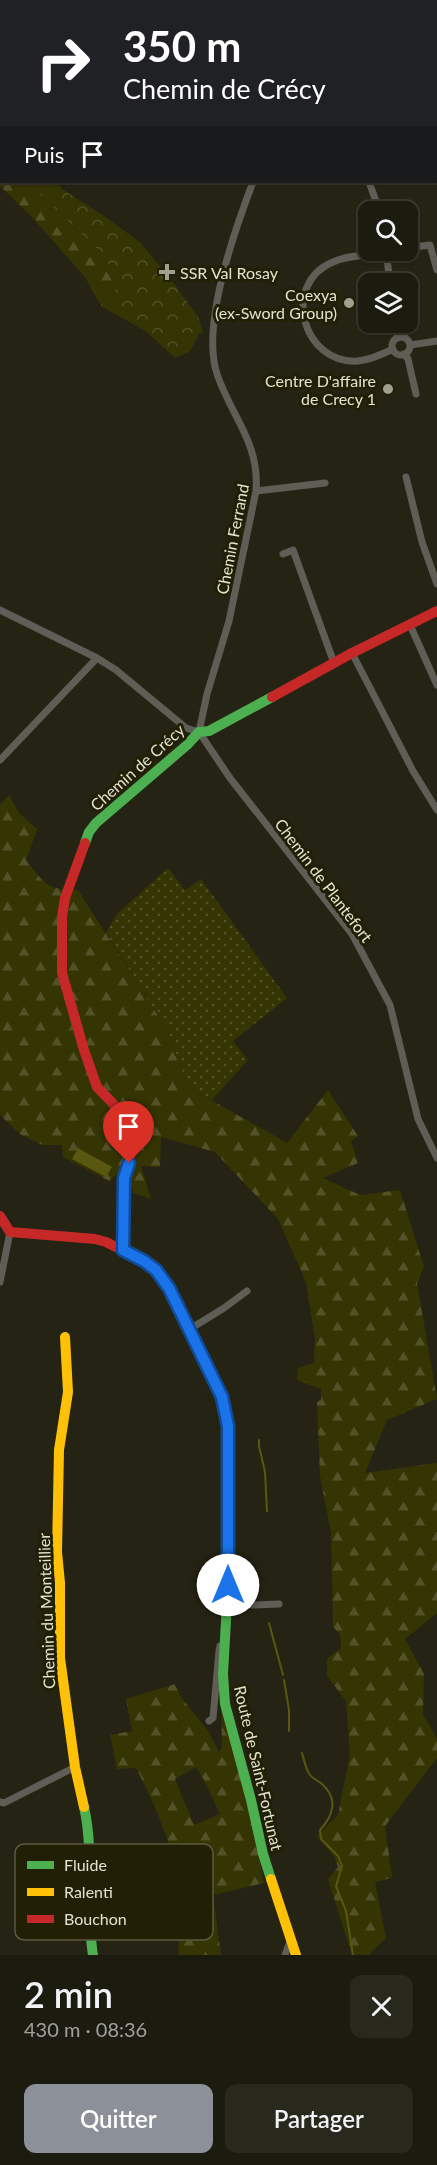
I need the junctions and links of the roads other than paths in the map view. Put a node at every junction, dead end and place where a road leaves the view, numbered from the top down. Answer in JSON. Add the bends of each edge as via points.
{"nodes":[{"id":1,"x":253,"y":183,"type":"edge"},
{"id":2,"x":369,"y":183,"type":"edge"},
{"id":3,"x":376,"y":201,"type":"edge"},
{"id":4,"x":418,"y":247,"type":"edge"},
{"id":5,"x":358,"y":256,"type":"edge"},
{"id":6,"x":437,"y":270,"type":"edge"},
{"id":7,"x":397,"y":333,"type":"edge"},
{"id":8,"x":398,"y":338,"type":"junction"},
{"id":9,"x":437,"y":340,"type":"edge"},
{"id":10,"x":410,"y":345,"type":"junction"},
{"id":11,"x":393,"y":349,"type":"junction"},
{"id":12,"x":404,"y":354,"type":"junction"},
{"id":13,"x":416,"y":394,"type":"dead end"},
{"id":14,"x":406,"y":477,"type":"dead end"},
{"id":15,"x":325,"y":483,"type":"dead end"},
{"id":16,"x":256,"y":491,"type":"junction"},
{"id":17,"x":283,"y":554,"type":"dead end"},
{"id":18,"x":437,"y":585,"type":"edge"},
{"id":19,"x":0,"y":610,"type":"edge"},
{"id":20,"x":437,"y":611,"type":"edge"},
{"id":21,"x":410,"y":625,"type":"junction"},
{"id":22,"x":352,"y":653,"type":"junction"},
{"id":23,"x":97,"y":658,"type":"junction"},
{"id":24,"x":334,"y":663,"type":"junction"},
{"id":25,"x":437,"y":685,"type":"edge"},
{"id":26,"x":199,"y":732,"type":"junction"},
{"id":27,"x":0,"y":760,"type":"edge"},
{"id":28,"x":437,"y":810,"type":"edge"},
{"id":29,"x":437,"y":1158,"type":"edge"},
{"id":30,"x":0,"y":1216,"type":"edge"},
{"id":31,"x":10,"y":1232,"type":"junction"},
{"id":32,"x":123,"y":1250,"type":"junction"},
{"id":33,"x":0,"y":1282,"type":"edge"},
{"id":34,"x":242,"y":1295,"type":"dead end"},
{"id":35,"x":190,"y":1329,"type":"junction"},
{"id":36,"x":65,"y":1337,"type":"dead end"},
{"id":37,"x":228,"y":1585,"type":"junction"},
{"id":38,"x":279,"y":1604,"type":"dead end"},
{"id":39,"x":224,"y":1647,"type":"junction"},
{"id":40,"x":209,"y":1721,"type":"dead end"},
{"id":41,"x":75,"y":1767,"type":"junction"},
{"id":42,"x":0,"y":1802,"type":"edge"},
{"id":43,"x":89,"y":1844,"type":"edge"},
{"id":44,"x":291,"y":1939,"type":"junction"},
{"id":45,"x":91,"y":1940,"type":"edge"},
{"id":46,"x":93,"y":1955,"type":"edge"},
{"id":47,"x":285,"y":1955,"type":"edge"},
{"id":48,"x":296,"y":1955,"type":"edge"}],
"edges":[{"from":1,"to":16,"type":"street","name":"Chemin Ferrand","via":[[230,252],[212,346],[217,375],[252,448]]},
{"from":2,"to":3,"type":"street"},
{"from":4,"to":6,"type":"street","via":[[430,245]]},
{"from":5,"to":11,"type":"street","via":[[322,268],[303,297],[303,316],[315,342],[324,351],[345,360],[358,361]]},
{"from":7,"to":8,"type":"street"},
{"from":8,"to":10,"type":"street","via":[[407,339]]},
{"from":8,"to":11,"type":"street"},
{"from":9,"to":10,"type":"street"},
{"from":10,"to":12,"type":"street"},
{"from":11,"to":12,"type":"street"},
{"from":12,"to":13,"type":"street"},
{"from":14,"to":18,"type":"street"},
{"from":15,"to":16,"type":"street"},
{"from":16,"to":26,"type":"street","name":"Chemin Ferrand","via":[[229,621]]},
{"from":17,"to":24,"type":"street","via":[[293,550]]},
{"from":19,"to":23,"type":"street"},
{"from":20,"to":21,"type":"street","name":"Chemin de Crécy"},
{"from":21,"to":22,"type":"street","name":"Chemin de Crécy"},
{"from":21,"to":25,"type":"street"},
{"from":22,"to":24,"type":"street","name":"Chemin de Crécy"},
{"from":22,"to":28,"type":"street","via":[[412,771]]},
{"from":23,"to":26,"type":"street","via":[[186,728]]},
{"from":23,"to":27,"type":"street"},
{"from":24,"to":26,"type":"street","name":"Chemin de Crécy","via":[[209,731]]},
{"from":26,"to":29,"type":"street","name":"Chemin de Plantefort","via":[[230,778],[352,934],[390,1005],[418,1119]]},
{"from":26,"to":32,"type":"street","name":"Chemin de Crécy","via":[[96,824],[85,840],[62,917],[62,973],[97,1087],[134,1130],[124,1178]]},
{"from":30,"to":31,"type":"street"},
{"from":31,"to":32,"type":"street","name":"Route de Saint-Fortunat","via":[[95,1239]]},
{"from":31,"to":33,"type":"street"},
{"from":32,"to":35,"type":"street","name":"Route de Saint-Fortunat","via":[[156,1270]]},
{"from":34,"to":35,"type":"street"},
{"from":35,"to":37,"type":"street","name":"Route de Saint-Fortunat","via":[[222,1397],[228,1426]]},
{"from":36,"to":41,"type":"street","name":"Chemin du Monteillier","via":[[68,1392],[59,1450],[57,1552],[62,1682]]},
{"from":37,"to":38,"type":"street","via":[[251,1605]]},
{"from":37,"to":39,"type":"street","name":"Route de Saint-Fortunat"},
{"from":39,"to":40,"type":"street","via":[[220,1646],[213,1718]]},
{"from":39,"to":44,"type":"street","name":"Route de Saint-Fortunat","via":[[225,1704],[263,1854]]},
{"from":41,"to":42,"type":"street"},
{"from":41,"to":43,"type":"street","name":"Chemin du Monteillier"},
{"from":44,"to":47,"type":"street"},
{"from":44,"to":48,"type":"street","name":"Route de Saint-Fortunat"},
{"from":45,"to":46,"type":"street","name":"Chemin du Monteillier"}]}
